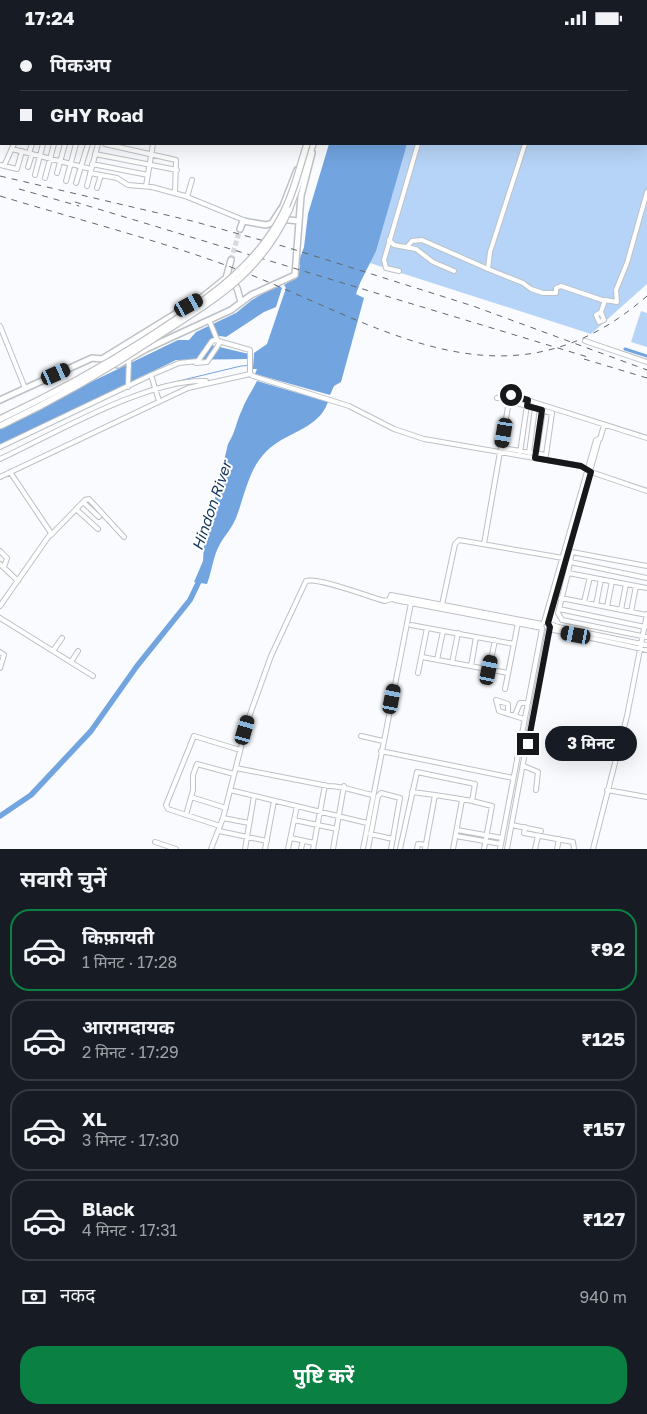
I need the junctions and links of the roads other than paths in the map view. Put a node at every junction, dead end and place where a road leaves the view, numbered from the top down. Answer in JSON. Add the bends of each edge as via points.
{"nodes":[{"id":1,"x":14,"y":145,"type":"edge"},
{"id":2,"x":32,"y":145,"type":"edge"},
{"id":3,"x":43,"y":145,"type":"edge"},
{"id":4,"x":54,"y":145,"type":"edge"},
{"id":5,"x":65,"y":145,"type":"edge"},
{"id":6,"x":76,"y":145,"type":"edge"},
{"id":7,"x":88,"y":145,"type":"edge"},
{"id":8,"x":98,"y":145,"type":"edge"},
{"id":9,"x":109,"y":145,"type":"edge"},
{"id":10,"x":153,"y":145,"type":"edge"},
{"id":11,"x":306,"y":145,"type":"edge"},
{"id":12,"x":306,"y":145,"type":"edge"},
{"id":13,"x":314,"y":145,"type":"edge"},
{"id":14,"x":314,"y":145,"type":"edge"},
{"id":15,"x":418,"y":145,"type":"edge"},
{"id":16,"x":525,"y":145,"type":"edge"},
{"id":17,"x":12,"y":149,"type":"junction"},
{"id":18,"x":22,"y":151,"type":"junction"},
{"id":19,"x":30,"y":154,"type":"junction"},
{"id":20,"x":95,"y":154,"type":"junction"},
{"id":21,"x":152,"y":155,"type":"junction"},
{"id":22,"x":40,"y":156,"type":"junction"},
{"id":23,"x":50,"y":159,"type":"junction"},
{"id":24,"x":61,"y":161,"type":"junction"},
{"id":25,"x":71,"y":164,"type":"junction"},
{"id":26,"x":2,"y":165,"type":"edge"},
{"id":27,"x":150,"y":165,"type":"junction"},
{"id":28,"x":81,"y":166,"type":"junction"},
{"id":29,"x":28,"y":167,"type":"dead end"},
{"id":30,"x":91,"y":169,"type":"junction"},
{"id":31,"x":177,"y":170,"type":"junction"},
{"id":32,"x":57,"y":173,"type":"dead end"},
{"id":33,"x":35,"y":175,"type":"dead end"},
{"id":34,"x":100,"y":175,"type":"junction"},
{"id":35,"x":148,"y":175,"type":"junction"},
{"id":36,"x":45,"y":178,"type":"dead end"},
{"id":37,"x":192,"y":180,"type":"dead end"},
{"id":38,"x":66,"y":181,"type":"dead end"},
{"id":39,"x":76,"y":183,"type":"dead end"},
{"id":40,"x":86,"y":186,"type":"dead end"},
{"id":41,"x":146,"y":186,"type":"junction"},
{"id":42,"x":97,"y":188,"type":"dead end"},
{"id":43,"x":647,"y":191,"type":"edge"},
{"id":44,"x":174,"y":193,"type":"junction"},
{"id":45,"x":188,"y":197,"type":"junction"},
{"id":46,"x":276,"y":218,"type":"junction"},
{"id":47,"x":246,"y":221,"type":"junction"},
{"id":48,"x":298,"y":221,"type":"junction"},
{"id":49,"x":240,"y":229,"type":"tunnel mouth"},
{"id":50,"x":389,"y":240,"type":"junction"},
{"id":51,"x":407,"y":247,"type":"junction"},
{"id":52,"x":230,"y":260,"type":"tunnel mouth"},
{"id":53,"x":488,"y":269,"type":"junction"},
{"id":54,"x":399,"y":271,"type":"dead end"},
{"id":55,"x":454,"y":271,"type":"dead end"},
{"id":56,"x":226,"y":278,"type":"junction"},
{"id":57,"x":605,"y":301,"type":"junction"},
{"id":58,"x":241,"y":302,"type":"junction"},
{"id":59,"x":601,"y":312,"type":"dead end"},
{"id":60,"x":210,"y":322,"type":"junction"},
{"id":61,"x":0,"y":325,"type":"edge"},
{"id":62,"x":150,"y":328,"type":"junction"},
{"id":63,"x":585,"y":341,"type":"dead end"},
{"id":64,"x":219,"y":342,"type":"junction"},
{"id":65,"x":158,"y":344,"type":"junction"},
{"id":66,"x":102,"y":359,"type":"junction"},
{"id":67,"x":129,"y":360,"type":"junction"},
{"id":68,"x":192,"y":362,"type":"junction"},
{"id":69,"x":647,"y":362,"type":"edge"},
{"id":70,"x":250,"y":372,"type":"junction"},
{"id":71,"x":152,"y":378,"type":"junction"},
{"id":72,"x":210,"y":381,"type":"junction"},
{"id":73,"x":128,"y":385,"type":"junction"},
{"id":74,"x":25,"y":388,"type":"junction"},
{"id":75,"x":156,"y":389,"type":"junction"},
{"id":76,"x":496,"y":398,"type":"dead end"},
{"id":77,"x":528,"y":400,"type":"junction"},
{"id":78,"x":0,"y":401,"type":"edge"},
{"id":79,"x":159,"y":401,"type":"junction"},
{"id":80,"x":527,"y":406,"type":"junction"},
{"id":81,"x":535,"y":408,"type":"junction"},
{"id":82,"x":542,"y":408,"type":"junction"},
{"id":83,"x":0,"y":419,"type":"edge"},
{"id":84,"x":604,"y":425,"type":"junction"},
{"id":85,"x":0,"y":426,"type":"edge"},
{"id":86,"x":647,"y":438,"type":"edge"},
{"id":87,"x":0,"y":447,"type":"edge"},
{"id":88,"x":500,"y":452,"type":"junction"},
{"id":89,"x":520,"y":453,"type":"junction"},
{"id":90,"x":529,"y":453,"type":"junction"},
{"id":91,"x":536,"y":456,"type":"junction"},
{"id":92,"x":0,"y":459,"type":"edge"},
{"id":93,"x":590,"y":471,"type":"junction"},
{"id":94,"x":10,"y":472,"type":"junction"},
{"id":95,"x":0,"y":477,"type":"edge"},
{"id":96,"x":647,"y":491,"type":"edge"},
{"id":97,"x":83,"y":502,"type":"junction"},
{"id":98,"x":76,"y":509,"type":"junction"},
{"id":99,"x":99,"y":517,"type":"dead end"},
{"id":100,"x":98,"y":529,"type":"dead end"},
{"id":101,"x":51,"y":535,"type":"junction"},
{"id":102,"x":124,"y":537,"type":"dead end"},
{"id":103,"x":484,"y":544,"type":"junction"},
{"id":104,"x":0,"y":551,"type":"edge"},
{"id":105,"x":562,"y":558,"type":"junction"},
{"id":106,"x":570,"y":562,"type":"junction"},
{"id":107,"x":2,"y":565,"type":"edge"},
{"id":108,"x":647,"y":565,"type":"edge"},
{"id":109,"x":568,"y":573,"type":"junction"},
{"id":110,"x":590,"y":577,"type":"junction"},
{"id":111,"x":601,"y":579,"type":"junction"},
{"id":112,"x":647,"y":579,"type":"edge"},
{"id":113,"x":18,"y":581,"type":"junction"},
{"id":114,"x":612,"y":581,"type":"junction"},
{"id":115,"x":626,"y":584,"type":"junction"},
{"id":116,"x":636,"y":586,"type":"junction"},
{"id":117,"x":646,"y":588,"type":"edge"},
{"id":118,"x":561,"y":598,"type":"junction"},
{"id":119,"x":391,"y":599,"type":"junction"},
{"id":120,"x":411,"y":603,"type":"junction"},
{"id":121,"x":584,"y":603,"type":"junction"},
{"id":122,"x":442,"y":605,"type":"junction"},
{"id":123,"x":596,"y":605,"type":"junction"},
{"id":124,"x":0,"y":606,"type":"edge"},
{"id":125,"x":607,"y":607,"type":"junction"},
{"id":126,"x":559,"y":609,"type":"junction"},
{"id":127,"x":621,"y":610,"type":"junction"},
{"id":128,"x":631,"y":612,"type":"junction"},
{"id":129,"x":647,"y":615,"type":"edge"},
{"id":130,"x":0,"y":618,"type":"edge"},
{"id":131,"x":518,"y":623,"type":"junction"},
{"id":132,"x":411,"y":625,"type":"dead end"},
{"id":133,"x":546,"y":626,"type":"junction"},
{"id":134,"x":646,"y":627,"type":"edge"},
{"id":135,"x":427,"y":628,"type":"junction"},
{"id":136,"x":443,"y":631,"type":"junction"},
{"id":137,"x":458,"y":633,"type":"junction"},
{"id":138,"x":476,"y":637,"type":"junction"},
{"id":139,"x":645,"y":637,"type":"edge"},
{"id":140,"x":62,"y":638,"type":"dead end"},
{"id":141,"x":495,"y":641,"type":"junction"},
{"id":142,"x":514,"y":644,"type":"junction"},
{"id":143,"x":647,"y":645,"type":"edge"},
{"id":144,"x":641,"y":646,"type":"junction"},
{"id":145,"x":647,"y":650,"type":"edge"},
{"id":146,"x":52,"y":651,"type":"junction"},
{"id":147,"x":78,"y":651,"type":"dead end"},
{"id":148,"x":0,"y":652,"type":"edge"},
{"id":149,"x":422,"y":657,"type":"junction"},
{"id":150,"x":437,"y":660,"type":"junction"},
{"id":151,"x":71,"y":662,"type":"junction"},
{"id":152,"x":452,"y":663,"type":"junction"},
{"id":153,"x":471,"y":666,"type":"junction"},
{"id":154,"x":0,"y":668,"type":"edge"},
{"id":155,"x":489,"y":670,"type":"junction"},
{"id":156,"x":418,"y":673,"type":"dead end"},
{"id":157,"x":508,"y":673,"type":"junction"},
{"id":158,"x":93,"y":676,"type":"dead end"},
{"id":159,"x":505,"y":689,"type":"dead end"},
{"id":160,"x":527,"y":703,"type":"junction"},
{"id":161,"x":508,"y":713,"type":"dead end"},
{"id":162,"x":515,"y":715,"type":"junction"},
{"id":163,"x":524,"y":719,"type":"junction"},
{"id":164,"x":361,"y":736,"type":"dead end"},
{"id":165,"x":383,"y":741,"type":"junction"},
{"id":166,"x":240,"y":750,"type":"junction"},
{"id":167,"x":381,"y":751,"type":"junction"},
{"id":168,"x":524,"y":766,"type":"junction"},
{"id":169,"x":236,"y":768,"type":"junction"},
{"id":170,"x":234,"y":774,"type":"junction"},
{"id":171,"x":513,"y":778,"type":"junction"},
{"id":172,"x":325,"y":785,"type":"junction"},
{"id":173,"x":344,"y":786,"type":"junction"},
{"id":174,"x":230,"y":790,"type":"junction"},
{"id":175,"x":536,"y":790,"type":"dead end"},
{"id":176,"x":607,"y":790,"type":"junction"},
{"id":177,"x":412,"y":791,"type":"junction"},
{"id":178,"x":373,"y":795,"type":"junction"},
{"id":179,"x":435,"y":795,"type":"junction"},
{"id":180,"x":254,"y":796,"type":"junction"},
{"id":181,"x":192,"y":797,"type":"junction"},
{"id":182,"x":647,"y":797,"type":"edge"},
{"id":183,"x":462,"y":800,"type":"junction"},
{"id":184,"x":274,"y":801,"type":"junction"},
{"id":185,"x":473,"y":801,"type":"junction"},
{"id":186,"x":297,"y":806,"type":"junction"},
{"id":187,"x":226,"y":808,"type":"junction"},
{"id":188,"x":320,"y":811,"type":"junction"},
{"id":189,"x":186,"y":815,"type":"junction"},
{"id":190,"x":339,"y":817,"type":"junction"},
{"id":191,"x":223,"y":818,"type":"junction"},
{"id":192,"x":294,"y":820,"type":"junction"},
{"id":193,"x":249,"y":823,"type":"junction"},
{"id":194,"x":368,"y":823,"type":"junction"},
{"id":195,"x":220,"y":825,"type":"junction"},
{"id":196,"x":317,"y":825,"type":"junction"},
{"id":197,"x":512,"y":825,"type":"junction"},
{"id":198,"x":525,"y":827,"type":"junction"},
{"id":199,"x":337,"y":829,"type":"junction"},
{"id":200,"x":457,"y":830,"type":"junction"},
{"id":201,"x":218,"y":831,"type":"junction"},
{"id":202,"x":541,"y":831,"type":"dead end"},
{"id":203,"x":368,"y":833,"type":"junction"},
{"id":204,"x":486,"y":835,"type":"junction"},
{"id":205,"x":456,"y":836,"type":"junction"},
{"id":206,"x":538,"y":836,"type":"junction"},
{"id":207,"x":247,"y":837,"type":"junction"},
{"id":208,"x":290,"y":838,"type":"junction"},
{"id":209,"x":393,"y":839,"type":"junction"},
{"id":210,"x":559,"y":839,"type":"junction"},
{"id":211,"x":486,"y":840,"type":"junction"},
{"id":212,"x":267,"y":841,"type":"junction"},
{"id":213,"x":303,"y":841,"type":"junction"},
{"id":214,"x":502,"y":841,"type":"junction"},
{"id":215,"x":155,"y":842,"type":"dead end"},
{"id":216,"x":314,"y":843,"type":"junction"},
{"id":217,"x":425,"y":847,"type":"edge"},
{"id":218,"x":176,"y":849,"type":"edge"},
{"id":219,"x":211,"y":849,"type":"edge"},
{"id":220,"x":244,"y":849,"type":"edge"},
{"id":221,"x":265,"y":849,"type":"edge"},
{"id":222,"x":288,"y":849,"type":"edge"},
{"id":223,"x":301,"y":849,"type":"edge"},
{"id":224,"x":313,"y":849,"type":"edge"},
{"id":225,"x":334,"y":849,"type":"edge"},
{"id":226,"x":363,"y":849,"type":"edge"},
{"id":227,"x":368,"y":849,"type":"edge"},
{"id":228,"x":391,"y":849,"type":"edge"},
{"id":229,"x":400,"y":849,"type":"edge"},
{"id":230,"x":417,"y":849,"type":"edge"},
{"id":231,"x":453,"y":849,"type":"edge"},
{"id":232,"x":484,"y":849,"type":"edge"},
{"id":233,"x":500,"y":849,"type":"edge"},
{"id":234,"x":507,"y":849,"type":"edge"},
{"id":235,"x":535,"y":849,"type":"edge"},
{"id":236,"x":557,"y":849,"type":"edge"},
{"id":237,"x":574,"y":849,"type":"edge"},
{"id":238,"x":593,"y":849,"type":"edge"}],
"edges":[{"from":1,"to":17,"type":"street"},
{"from":2,"to":19,"type":"street"},
{"from":3,"to":22,"type":"street"},
{"from":4,"to":23,"type":"street"},
{"from":5,"to":24,"type":"street"},
{"from":6,"to":25,"type":"street"},
{"from":7,"to":28,"type":"street"},
{"from":8,"to":20,"type":"street"},
{"from":9,"to":21,"type":"street"},
{"from":10,"to":21,"type":"street"},
{"from":11,"to":46,"type":"main road","via":[[284,206]]},
{"from":12,"to":83,"type":"highway","bridge":true,"via":[[280,219],[259,249],[230,279],[199,305],[116,357],[53,394]]},
{"from":13,"to":48,"type":"main road"},
{"from":14,"to":85,"type":"highway","bridge":true,"via":[[284,221],[265,251],[239,280],[212,303],[120,361]]},
{"from":15,"to":50,"type":"street"},
{"from":16,"to":53,"type":"street","via":[[490,253]]},
{"from":17,"to":18,"type":"street"},
{"from":17,"to":26,"type":"street"},
{"from":18,"to":19,"type":"street"},
{"from":18,"to":26,"type":"street","via":[[17,169]]},
{"from":19,"to":22,"type":"street"},
{"from":19,"to":29,"type":"street"},
{"from":20,"to":27,"type":"street"},
{"from":20,"to":30,"type":"street"},
{"from":21,"to":27,"type":"street"},
{"from":21,"to":31,"type":"street","via":[[176,159]]},
{"from":22,"to":23,"type":"street"},
{"from":22,"to":33,"type":"street"},
{"from":23,"to":24,"type":"street"},
{"from":23,"to":36,"type":"street"},
{"from":24,"to":25,"type":"street"},
{"from":24,"to":32,"type":"street"},
{"from":25,"to":28,"type":"street"},
{"from":25,"to":38,"type":"street"},
{"from":27,"to":31,"type":"street"},
{"from":27,"to":35,"type":"street"},
{"from":28,"to":30,"type":"street"},
{"from":28,"to":39,"type":"street"},
{"from":30,"to":34,"type":"street"},
{"from":30,"to":35,"type":"street"},
{"from":30,"to":40,"type":"street"},
{"from":31,"to":44,"type":"street"},
{"from":34,"to":41,"type":"street","via":[[117,178],[128,185]]},
{"from":34,"to":42,"type":"street"},
{"from":35,"to":41,"type":"street"},
{"from":37,"to":45,"type":"street"},
{"from":41,"to":44,"type":"street"},
{"from":43,"to":57,"type":"street","via":[[616,290],[617,302]]},
{"from":44,"to":45,"type":"street"},
{"from":45,"to":47,"type":"street"},
{"from":46,"to":47,"type":"main road","via":[[266,225]]},
{"from":46,"to":48,"type":"main road"},
{"from":47,"to":49,"type":"main road"},
{"from":48,"to":58,"type":"main road","via":[[295,275]]},
{"from":50,"to":51,"type":"street","via":[[394,245]]},
{"from":50,"to":54,"type":"street","via":[[384,265],[387,269]]},
{"from":51,"to":53,"type":"street","via":[[412,241],[422,240]]},
{"from":51,"to":55,"type":"street"},
{"from":52,"to":56,"type":"main road"},
{"from":53,"to":57,"type":"street","via":[[543,293],[556,293],[556,288],[561,286]]},
{"from":56,"to":58,"type":"main road","via":[[237,287]]},
{"from":56,"to":62,"type":"main road","via":[[201,298]]},
{"from":57,"to":59,"type":"street"},
{"from":58,"to":60,"type":"main road"},
{"from":60,"to":64,"type":"street"},
{"from":60,"to":65,"type":"main road"},
{"from":61,"to":74,"type":"street"},
{"from":62,"to":65,"type":"main road"},
{"from":62,"to":66,"type":"main road"},
{"from":63,"to":69,"type":"street"},
{"from":64,"to":68,"type":"street","via":[[212,341],[200,359]]},
{"from":64,"to":68,"type":"street","via":[[208,362]]},
{"from":64,"to":70,"type":"street","via":[[251,351]]},
{"from":65,"to":67,"type":"main road"},
{"from":66,"to":67,"type":"main road","via":[[115,367]]},
{"from":66,"to":74,"type":"main road","via":[[87,360]]},
{"from":67,"to":73,"type":"street"},
{"from":68,"to":71,"type":"street","via":[[179,363]]},
{"from":70,"to":72,"type":"street"},
{"from":70,"to":88,"type":"street","via":[[258,378],[369,415],[412,436]]},
{"from":71,"to":73,"type":"street"},
{"from":71,"to":75,"type":"street"},
{"from":72,"to":75,"type":"street","via":[[189,381]]},
{"from":72,"to":79,"type":"street"},
{"from":73,"to":87,"type":"street"},
{"from":74,"to":78,"type":"main road"},
{"from":75,"to":79,"type":"street"},
{"from":75,"to":92,"type":"street"},
{"from":76,"to":77,"type":"street","via":[[511,395]]},
{"from":77,"to":80,"type":"street"},
{"from":77,"to":82,"type":"street"},
{"from":79,"to":94,"type":"street"},
{"from":80,"to":81,"type":"street"},
{"from":80,"to":89,"type":"street"},
{"from":80,"to":89,"type":"street","via":[[509,401],[501,448]]},
{"from":81,"to":82,"type":"street"},
{"from":81,"to":90,"type":"street"},
{"from":82,"to":84,"type":"street"},
{"from":82,"to":91,"type":"street"},
{"from":82,"to":91,"type":"street","via":[[552,413],[546,455]]},
{"from":84,"to":86,"type":"street"},
{"from":84,"to":93,"type":"street","via":[[600,439],[596,440]]},
{"from":88,"to":89,"type":"street"},
{"from":88,"to":103,"type":"street"},
{"from":89,"to":90,"type":"street"},
{"from":89,"to":91,"type":"street"},
{"from":90,"to":91,"type":"street"},
{"from":91,"to":93,"type":"street"},
{"from":93,"to":96,"type":"street"},
{"from":93,"to":105,"type":"street"},
{"from":93,"to":133,"type":"street"},
{"from":94,"to":95,"type":"street"},
{"from":94,"to":101,"type":"street"},
{"from":97,"to":98,"type":"street"},
{"from":97,"to":99,"type":"street"},
{"from":97,"to":102,"type":"street","via":[[92,500]]},
{"from":98,"to":100,"type":"street"},
{"from":98,"to":101,"type":"street"},
{"from":101,"to":113,"type":"street"},
{"from":103,"to":105,"type":"street"},
{"from":103,"to":122,"type":"street","via":[[464,539],[456,542]]},
{"from":104,"to":107,"type":"street","via":[[7,560]]},
{"from":105,"to":133,"type":"street"},
{"from":106,"to":108,"type":"street","via":[[572,552]]},
{"from":106,"to":109,"type":"street"},
{"from":106,"to":112,"type":"street"},
{"from":107,"to":113,"type":"street"},
{"from":109,"to":110,"type":"street"},
{"from":109,"to":118,"type":"street"},
{"from":110,"to":111,"type":"street"},
{"from":110,"to":121,"type":"street"},
{"from":111,"to":114,"type":"street"},
{"from":111,"to":123,"type":"street"},
{"from":112,"to":117,"type":"street"},
{"from":113,"to":124,"type":"street"},
{"from":114,"to":115,"type":"street"},
{"from":114,"to":125,"type":"street"},
{"from":115,"to":116,"type":"street"},
{"from":115,"to":127,"type":"street"},
{"from":116,"to":117,"type":"street"},
{"from":116,"to":128,"type":"street"},
{"from":118,"to":121,"type":"street"},
{"from":118,"to":126,"type":"street"},
{"from":119,"to":120,"type":"street"},
{"from":119,"to":122,"type":"street","via":[[391,595]]},
{"from":119,"to":166,"type":"street","via":[[384,601],[332,585],[306,581],[271,656]]},
{"from":120,"to":131,"type":"street"},
{"from":120,"to":165,"type":"street"},
{"from":121,"to":123,"type":"street"},
{"from":122,"to":133,"type":"street"},
{"from":123,"to":125,"type":"street"},
{"from":125,"to":127,"type":"street"},
{"from":126,"to":134,"type":"street"},
{"from":126,"to":139,"type":"street","via":[[562,620]]},
{"from":127,"to":128,"type":"street"},
{"from":128,"to":129,"type":"street"},
{"from":129,"to":134,"type":"street"},
{"from":130,"to":146,"type":"street"},
{"from":131,"to":133,"type":"street"},
{"from":131,"to":142,"type":"street"},
{"from":132,"to":135,"type":"street"},
{"from":133,"to":144,"type":"street"},
{"from":133,"to":160,"type":"street"},
{"from":133,"to":168,"type":"street"},
{"from":134,"to":139,"type":"street"},
{"from":135,"to":136,"type":"street"},
{"from":135,"to":149,"type":"street"},
{"from":136,"to":137,"type":"street"},
{"from":136,"to":150,"type":"street"},
{"from":137,"to":138,"type":"street"},
{"from":137,"to":152,"type":"street"},
{"from":138,"to":141,"type":"street"},
{"from":138,"to":153,"type":"street"},
{"from":139,"to":144,"type":"street"},
{"from":140,"to":146,"type":"street"},
{"from":141,"to":142,"type":"street"},
{"from":141,"to":155,"type":"street"},
{"from":142,"to":157,"type":"street"},
{"from":143,"to":144,"type":"street"},
{"from":144,"to":145,"type":"street"},
{"from":144,"to":176,"type":"street"},
{"from":146,"to":151,"type":"street"},
{"from":147,"to":151,"type":"street"},
{"from":148,"to":154,"type":"street","via":[[4,655]]},
{"from":149,"to":150,"type":"street"},
{"from":149,"to":156,"type":"street"},
{"from":150,"to":152,"type":"street"},
{"from":151,"to":158,"type":"street"},
{"from":152,"to":153,"type":"street"},
{"from":153,"to":155,"type":"street"},
{"from":155,"to":157,"type":"street"},
{"from":157,"to":159,"type":"street"},
{"from":160,"to":162,"type":"street","via":[[519,704]]},
{"from":160,"to":163,"type":"street"},
{"from":161,"to":162,"type":"street"},
{"from":162,"to":163,"type":"street"},
{"from":163,"to":171,"type":"street"},
{"from":164,"to":165,"type":"street"},
{"from":165,"to":167,"type":"street"},
{"from":166,"to":169,"type":"street"},
{"from":166,"to":189,"type":"street","via":[[193,737],[166,806]]},
{"from":167,"to":171,"type":"street"},
{"from":167,"to":178,"type":"street"},
{"from":168,"to":175,"type":"street","via":[[538,772]]},
{"from":168,"to":197,"type":"street"},
{"from":169,"to":170,"type":"street"},
{"from":169,"to":172,"type":"street"},
{"from":170,"to":174,"type":"street"},
{"from":170,"to":181,"type":"street","via":[[198,764]]},
{"from":171,"to":214,"type":"street"},
{"from":172,"to":173,"type":"street"},
{"from":172,"to":188,"type":"street"},
{"from":173,"to":178,"type":"street"},
{"from":173,"to":190,"type":"street"},
{"from":174,"to":180,"type":"street"},
{"from":174,"to":187,"type":"street"},
{"from":176,"to":182,"type":"street"},
{"from":176,"to":238,"type":"street"},
{"from":177,"to":179,"type":"street"},
{"from":177,"to":185,"type":"street","via":[[418,772],[475,784]]},
{"from":177,"to":229,"type":"street"},
{"from":178,"to":194,"type":"street"},
{"from":179,"to":183,"type":"street"},
{"from":179,"to":217,"type":"street"},
{"from":180,"to":184,"type":"street"},
{"from":180,"to":193,"type":"street"},
{"from":181,"to":187,"type":"street"},
{"from":181,"to":189,"type":"street"},
{"from":183,"to":185,"type":"street"},
{"from":183,"to":200,"type":"street"},
{"from":184,"to":186,"type":"street"},
{"from":184,"to":212,"type":"street"},
{"from":185,"to":204,"type":"street","via":[[492,805]]},
{"from":186,"to":188,"type":"street"},
{"from":186,"to":192,"type":"street"},
{"from":187,"to":191,"type":"street"},
{"from":188,"to":190,"type":"street"},
{"from":188,"to":196,"type":"street"},
{"from":189,"to":195,"type":"street"},
{"from":190,"to":194,"type":"street"},
{"from":190,"to":199,"type":"street"},
{"from":191,"to":193,"type":"street"},
{"from":191,"to":195,"type":"street"},
{"from":192,"to":196,"type":"street"},
{"from":192,"to":208,"type":"street"},
{"from":193,"to":207,"type":"street"},
{"from":194,"to":203,"type":"street"},
{"from":195,"to":201,"type":"street"},
{"from":196,"to":199,"type":"street"},
{"from":196,"to":216,"type":"street"},
{"from":197,"to":198,"type":"street"},
{"from":197,"to":234,"type":"street"},
{"from":198,"to":202,"type":"street"},
{"from":198,"to":206,"type":"street","via":[[524,833]]},
{"from":199,"to":225,"type":"street"},
{"from":200,"to":204,"type":"street"},
{"from":200,"to":205,"type":"street"},
{"from":201,"to":207,"type":"street"},
{"from":201,"to":219,"type":"street"},
{"from":203,"to":209,"type":"street"},
{"from":203,"to":209,"type":"street","via":[[379,795],[399,796]]},
{"from":203,"to":226,"type":"street"},
{"from":203,"to":227,"type":"street"},
{"from":204,"to":211,"type":"street"},
{"from":204,"to":214,"type":"street"},
{"from":205,"to":211,"type":"street"},
{"from":205,"to":231,"type":"street"},
{"from":206,"to":210,"type":"street"},
{"from":206,"to":235,"type":"street"},
{"from":207,"to":212,"type":"street"},
{"from":207,"to":220,"type":"street"},
{"from":208,"to":213,"type":"street"},
{"from":208,"to":222,"type":"street"},
{"from":209,"to":228,"type":"street"},
{"from":210,"to":236,"type":"street"},
{"from":210,"to":237,"type":"street","via":[[574,842]]},
{"from":211,"to":214,"type":"street"},
{"from":211,"to":232,"type":"street"},
{"from":212,"to":221,"type":"street"},
{"from":213,"to":216,"type":"street"},
{"from":213,"to":223,"type":"street"},
{"from":214,"to":233,"type":"street"},
{"from":215,"to":218,"type":"street"},
{"from":216,"to":224,"type":"street"},
{"from":217,"to":230,"type":"street","via":[[418,844]]}]}
